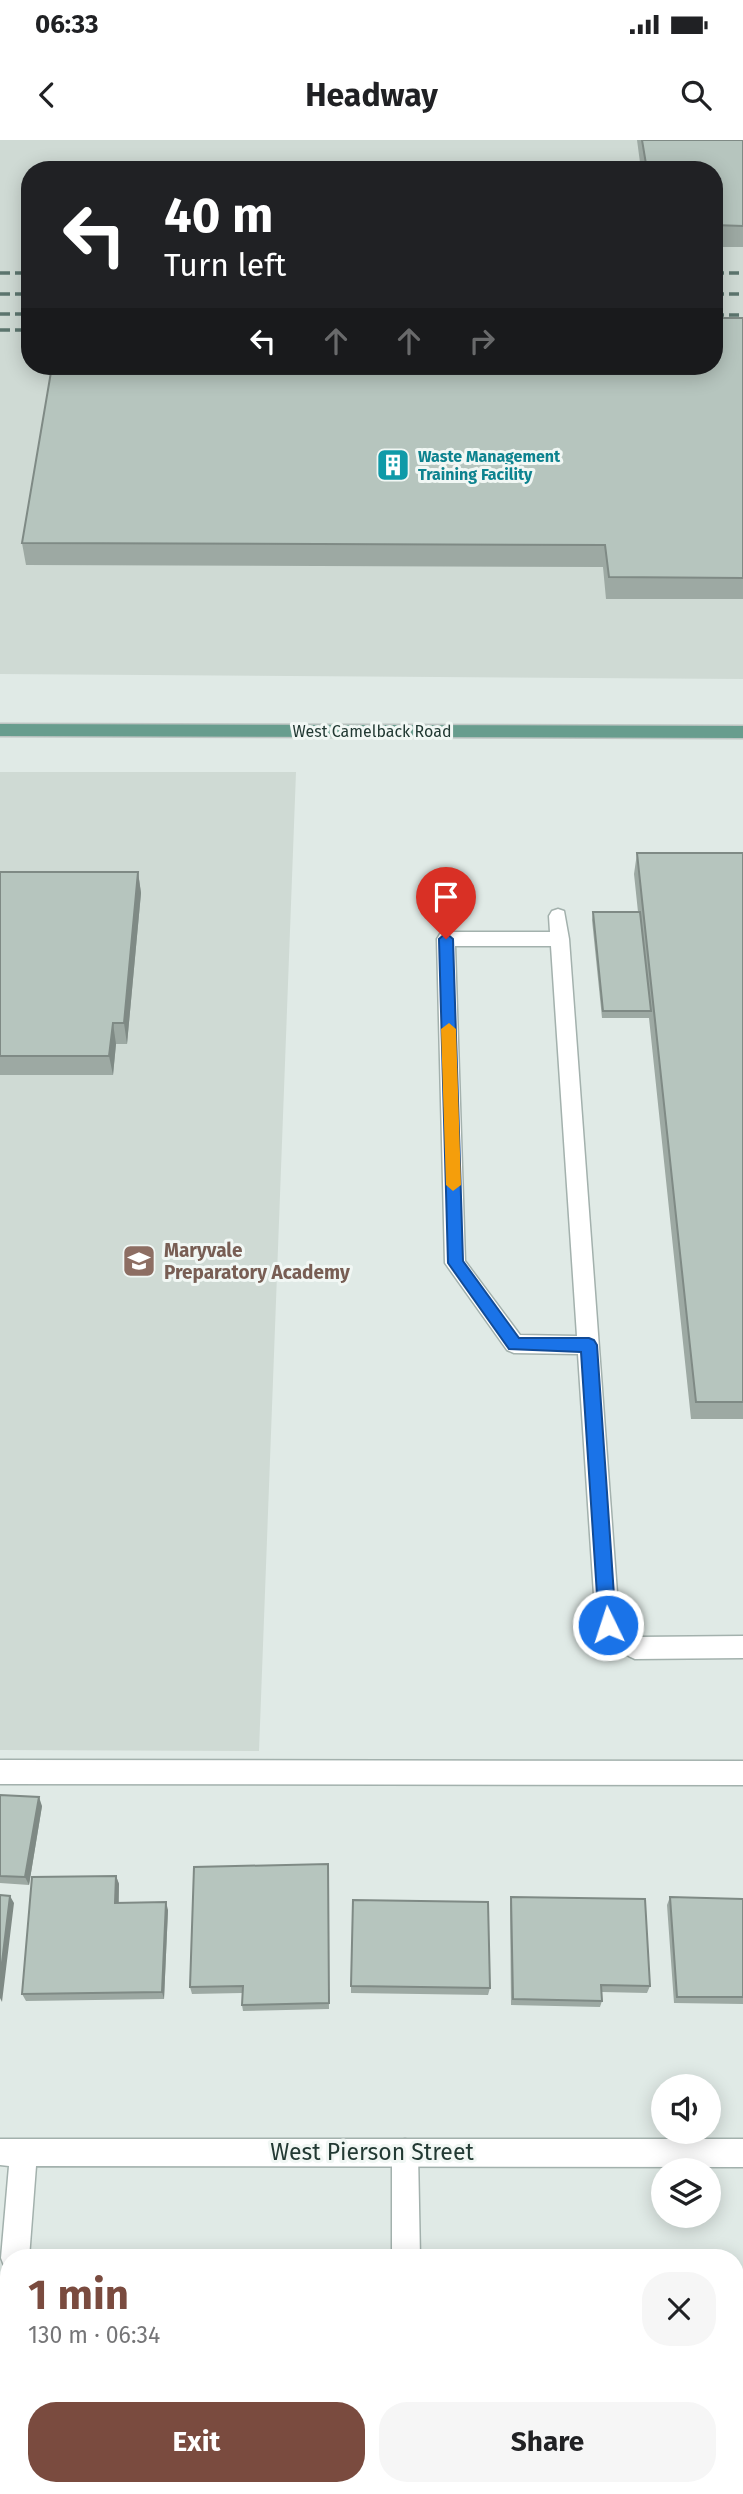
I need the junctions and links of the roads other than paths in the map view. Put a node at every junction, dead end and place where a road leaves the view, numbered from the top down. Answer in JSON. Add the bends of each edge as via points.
{"nodes":[{"id":1,"x":0,"y":730,"type":"edge"},
{"id":2,"x":743,"y":732,"type":"edge"},
{"id":3,"x":558,"y":916,"type":"dead end"},
{"id":4,"x":561,"y":939,"type":"junction"},
{"id":5,"x":589,"y":1345,"type":"junction"},
{"id":6,"x":743,"y":1647,"type":"edge"},
{"id":7,"x":0,"y":1772,"type":"edge"},
{"id":8,"x":743,"y":1773,"type":"edge"},
{"id":9,"x":12,"y":2152,"type":"edge"},
{"id":10,"x":405,"y":2152,"type":"junction"},
{"id":11,"x":743,"y":2153,"type":"edge"},
{"id":12,"x":15,"y":2249,"type":"edge"},
{"id":13,"x":406,"y":2249,"type":"edge"}],
"edges":[{"from":1,"to":2,"type":"main road","name":"West Camelback Road"},
{"from":3,"to":4,"type":"street"},
{"from":4,"to":5,"type":"street"},
{"from":4,"to":5,"type":"street","via":[[446,939],[455,1263],[514,1344]]},
{"from":5,"to":6,"type":"street","via":[[608,1625],[635,1647]]},
{"from":7,"to":8,"type":"street"},
{"from":9,"to":10,"type":"street","name":"West Pierson Street"},
{"from":9,"to":12,"type":"street"},
{"from":10,"to":11,"type":"street","name":"West Pierson Street"},
{"from":10,"to":13,"type":"street"}]}
